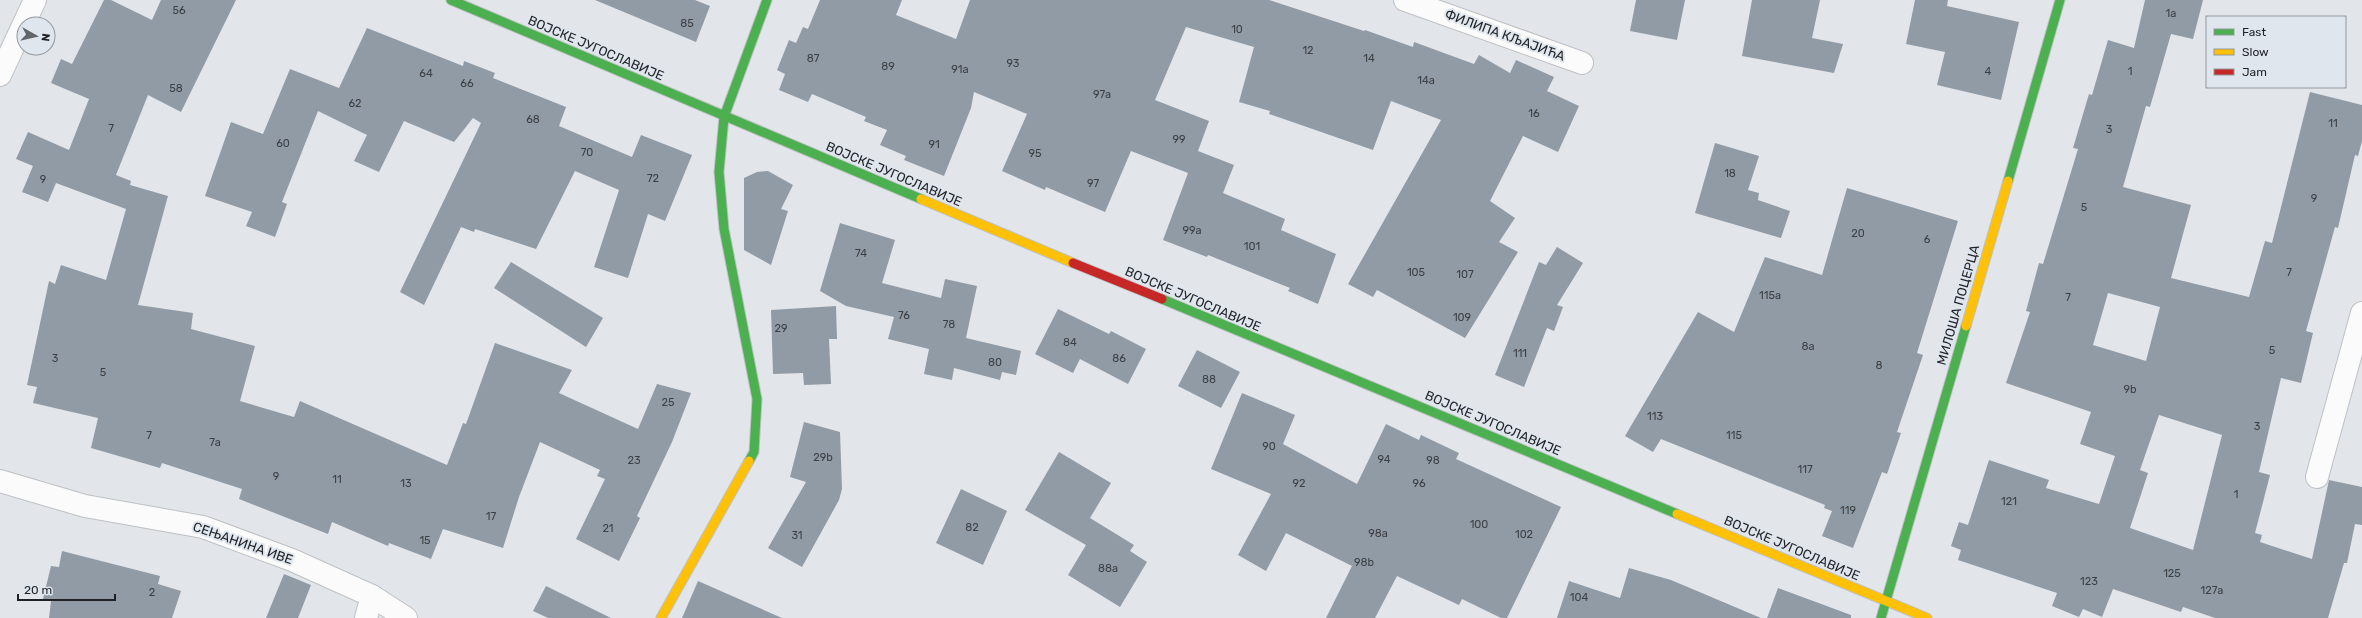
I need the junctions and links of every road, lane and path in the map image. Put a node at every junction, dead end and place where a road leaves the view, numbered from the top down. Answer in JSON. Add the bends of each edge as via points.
{"nodes":[{"id":1,"x":35,"y":0,"type":"edge"},
{"id":2,"x":451,"y":0,"type":"edge"},
{"id":3,"x":767,"y":0,"type":"edge"},
{"id":4,"x":1405,"y":0,"type":"edge"},
{"id":5,"x":2060,"y":0,"type":"edge"},
{"id":6,"x":1582,"y":63,"type":"dead end"},
{"id":7,"x":0,"y":75,"type":"edge"},
{"id":8,"x":724,"y":117,"type":"junction"},
{"id":9,"x":2362,"y":312,"type":"edge"},
{"id":10,"x":2316,"y":477,"type":"dead end"},
{"id":11,"x":0,"y":481,"type":"edge"},
{"id":12,"x":372,"y":596,"type":"junction"},
{"id":13,"x":1887,"y":601,"type":"junction"},
{"id":14,"x":366,"y":618,"type":"edge"},
{"id":15,"x":406,"y":618,"type":"edge"},
{"id":16,"x":661,"y":618,"type":"edge"},
{"id":17,"x":1882,"y":618,"type":"edge"},
{"id":18,"x":1927,"y":618,"type":"edge"}],
"edges":[{"from":1,"to":7,"type":"street"},
{"from":2,"to":8,"type":"main road","name":"ВОЈСКЕ ЈУГОСЛАВИЈЕ"},
{"from":3,"to":8,"type":"main road"},
{"from":4,"to":6,"type":"street","name":"ФИЛИПА КЉАЈИЋА"},
{"from":5,"to":13,"type":"main road","name":"МИЛОША ПОЦЕРЦА"},
{"from":8,"to":13,"type":"main road","name":"ВОЈСКЕ ЈУГОСЛАВИЈЕ"},
{"from":8,"to":16,"type":"main road","via":[[719,172],[723,215],[757,399],[754,452]]},
{"from":9,"to":10,"type":"street"},
{"from":11,"to":12,"type":"street","name":"СЕЊАНИНА ИВЕ","via":[[85,506],[203,527],[292,560]]},
{"from":12,"to":14,"type":"street"},
{"from":12,"to":15,"type":"street","name":"СЕЊАНИНА ИВЕ"},
{"from":13,"to":17,"type":"main road","name":"МИЛОША ПОЦЕРЦА"},
{"from":13,"to":18,"type":"main road","name":"ВОЈСКЕ ЈУГОСЛАВИЈЕ"}]}
